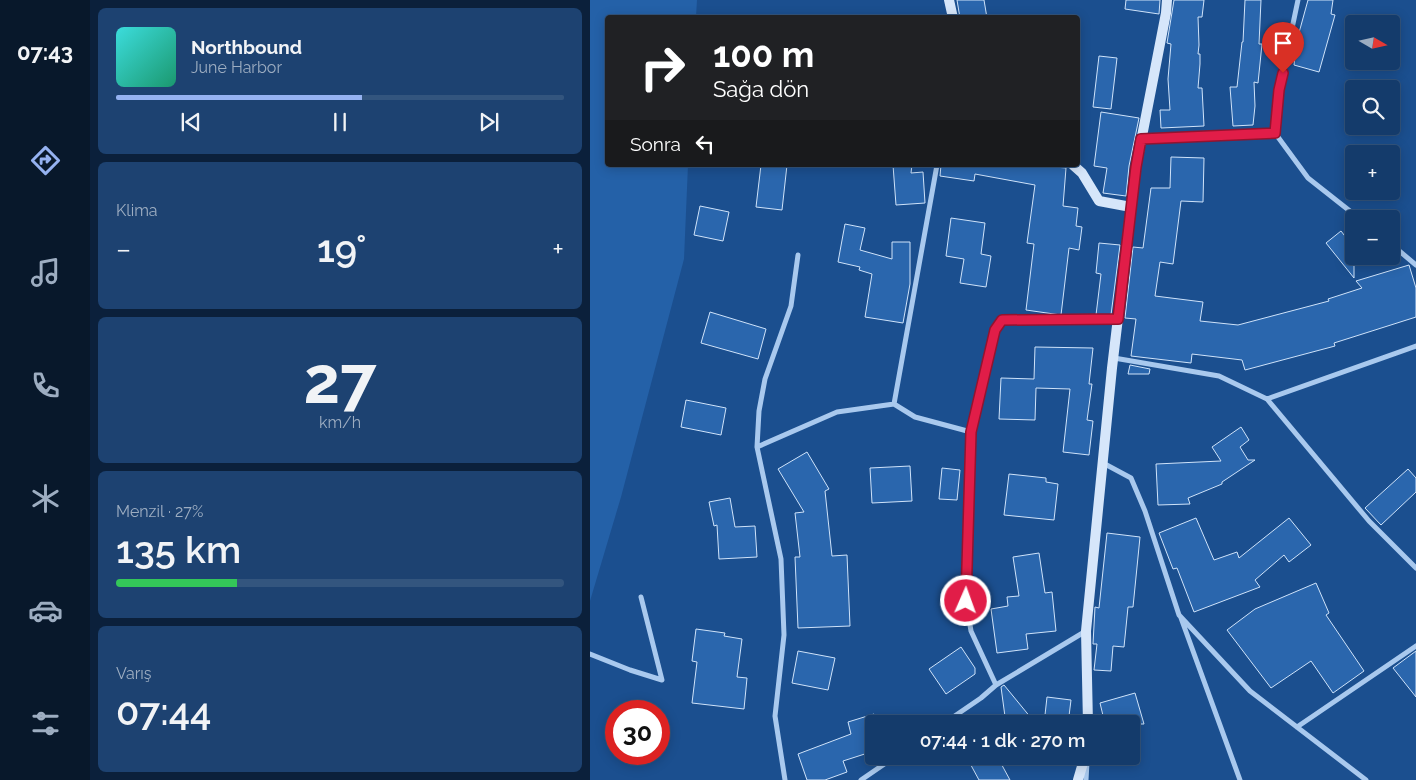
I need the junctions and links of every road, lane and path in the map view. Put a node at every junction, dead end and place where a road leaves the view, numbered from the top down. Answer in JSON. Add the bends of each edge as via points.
{"nodes":[{"id":1,"x":949,"y":0,"type":"edge"},
{"id":2,"x":1167,"y":0,"type":"edge"},
{"id":3,"x":1298,"y":0,"type":"edge"},
{"id":4,"x":953,"y":15,"type":"edge"},
{"id":5,"x":1275,"y":133,"type":"junction"},
{"id":6,"x":1141,"y":139,"type":"junction"},
{"id":7,"x":936,"y":167,"type":"edge"},
{"id":8,"x":1075,"y":167,"type":"edge"},
{"id":9,"x":1131,"y":207,"type":"junction"},
{"id":10,"x":1349,"y":210,"type":"edge"},
{"id":11,"x":1400,"y":252,"type":"edge"},
{"id":12,"x":798,"y":255,"type":"dead end"},
{"id":13,"x":1416,"y":265,"type":"edge"},
{"id":14,"x":1118,"y":319,"type":"junction"},
{"id":15,"x":1416,"y":346,"type":"edge"},
{"id":16,"x":1114,"y":358,"type":"junction"},
{"id":17,"x":1267,"y":398,"type":"junction"},
{"id":18,"x":894,"y":404,"type":"junction"},
{"id":19,"x":971,"y":432,"type":"junction"},
{"id":20,"x":757,"y":447,"type":"junction"},
{"id":21,"x":1102,"y":463,"type":"junction"},
{"id":22,"x":1416,"y":568,"type":"edge"},
{"id":23,"x":641,"y":597,"type":"dead end"},
{"id":24,"x":1180,"y":615,"type":"junction"},
{"id":25,"x":1086,"y":631,"type":"junction"},
{"id":26,"x":1416,"y":646,"type":"edge"},
{"id":27,"x":590,"y":654,"type":"edge"},
{"id":28,"x":996,"y":685,"type":"junction"},
{"id":29,"x":956,"y":715,"type":"edge"},
{"id":30,"x":1088,"y":715,"type":"edge"},
{"id":31,"x":1297,"y":727,"type":"junction"},
{"id":32,"x":883,"y":765,"type":"edge"},
{"id":33,"x":1083,"y":765,"type":"edge"},
{"id":34,"x":1086,"y":765,"type":"edge"},
{"id":35,"x":785,"y":780,"type":"edge"},
{"id":36,"x":861,"y":780,"type":"edge"},
{"id":37,"x":1078,"y":780,"type":"edge"},
{"id":38,"x":1086,"y":780,"type":"edge"},
{"id":39,"x":1240,"y":780,"type":"edge"},
{"id":40,"x":1366,"y":780,"type":"edge"}],
"edges":[{"from":1,"to":4,"type":"street"},
{"from":2,"to":6,"type":"street"},
{"from":3,"to":5,"type":"street","via":[[1279,90]]},
{"from":5,"to":6,"type":"street"},
{"from":5,"to":10,"type":"street","via":[[1308,178]]},
{"from":6,"to":9,"type":"street"},
{"from":7,"to":18,"type":"street"},
{"from":8,"to":9,"type":"street","via":[[1099,201]]},
{"from":9,"to":14,"type":"street"},
{"from":11,"to":13,"type":"street"},
{"from":12,"to":20,"type":"street","via":[[791,306],[765,379],[758,411]]},
{"from":14,"to":16,"type":"street"},
{"from":14,"to":19,"type":"street","via":[[1002,320],[995,330]]},
{"from":15,"to":17,"type":"street"},
{"from":16,"to":17,"type":"street","via":[[1219,376]]},
{"from":16,"to":21,"type":"street"},
{"from":17,"to":22,"type":"street","via":[[1369,522]]},
{"from":18,"to":19,"type":"street","via":[[915,417]]},
{"from":18,"to":20,"type":"street","via":[[837,412]]},
{"from":19,"to":28,"type":"street","via":[[966,601],[971,631]]},
{"from":20,"to":35,"type":"street","via":[[781,559],[784,635],[775,716]]},
{"from":21,"to":24,"type":"street","via":[[1130,478],[1145,511]]},
{"from":21,"to":25,"type":"street"},
{"from":23,"to":27,"type":"street","via":[[662,680]]},
{"from":24,"to":31,"type":"street","via":[[1250,691]]},
{"from":24,"to":39,"type":"street"},
{"from":25,"to":28,"type":"street"},
{"from":25,"to":30,"type":"street"},
{"from":26,"to":31,"type":"street"},
{"from":28,"to":29,"type":"street"},
{"from":31,"to":40,"type":"street"},
{"from":32,"to":36,"type":"street"},
{"from":33,"to":37,"type":"street"},
{"from":34,"to":38,"type":"street"}]}
